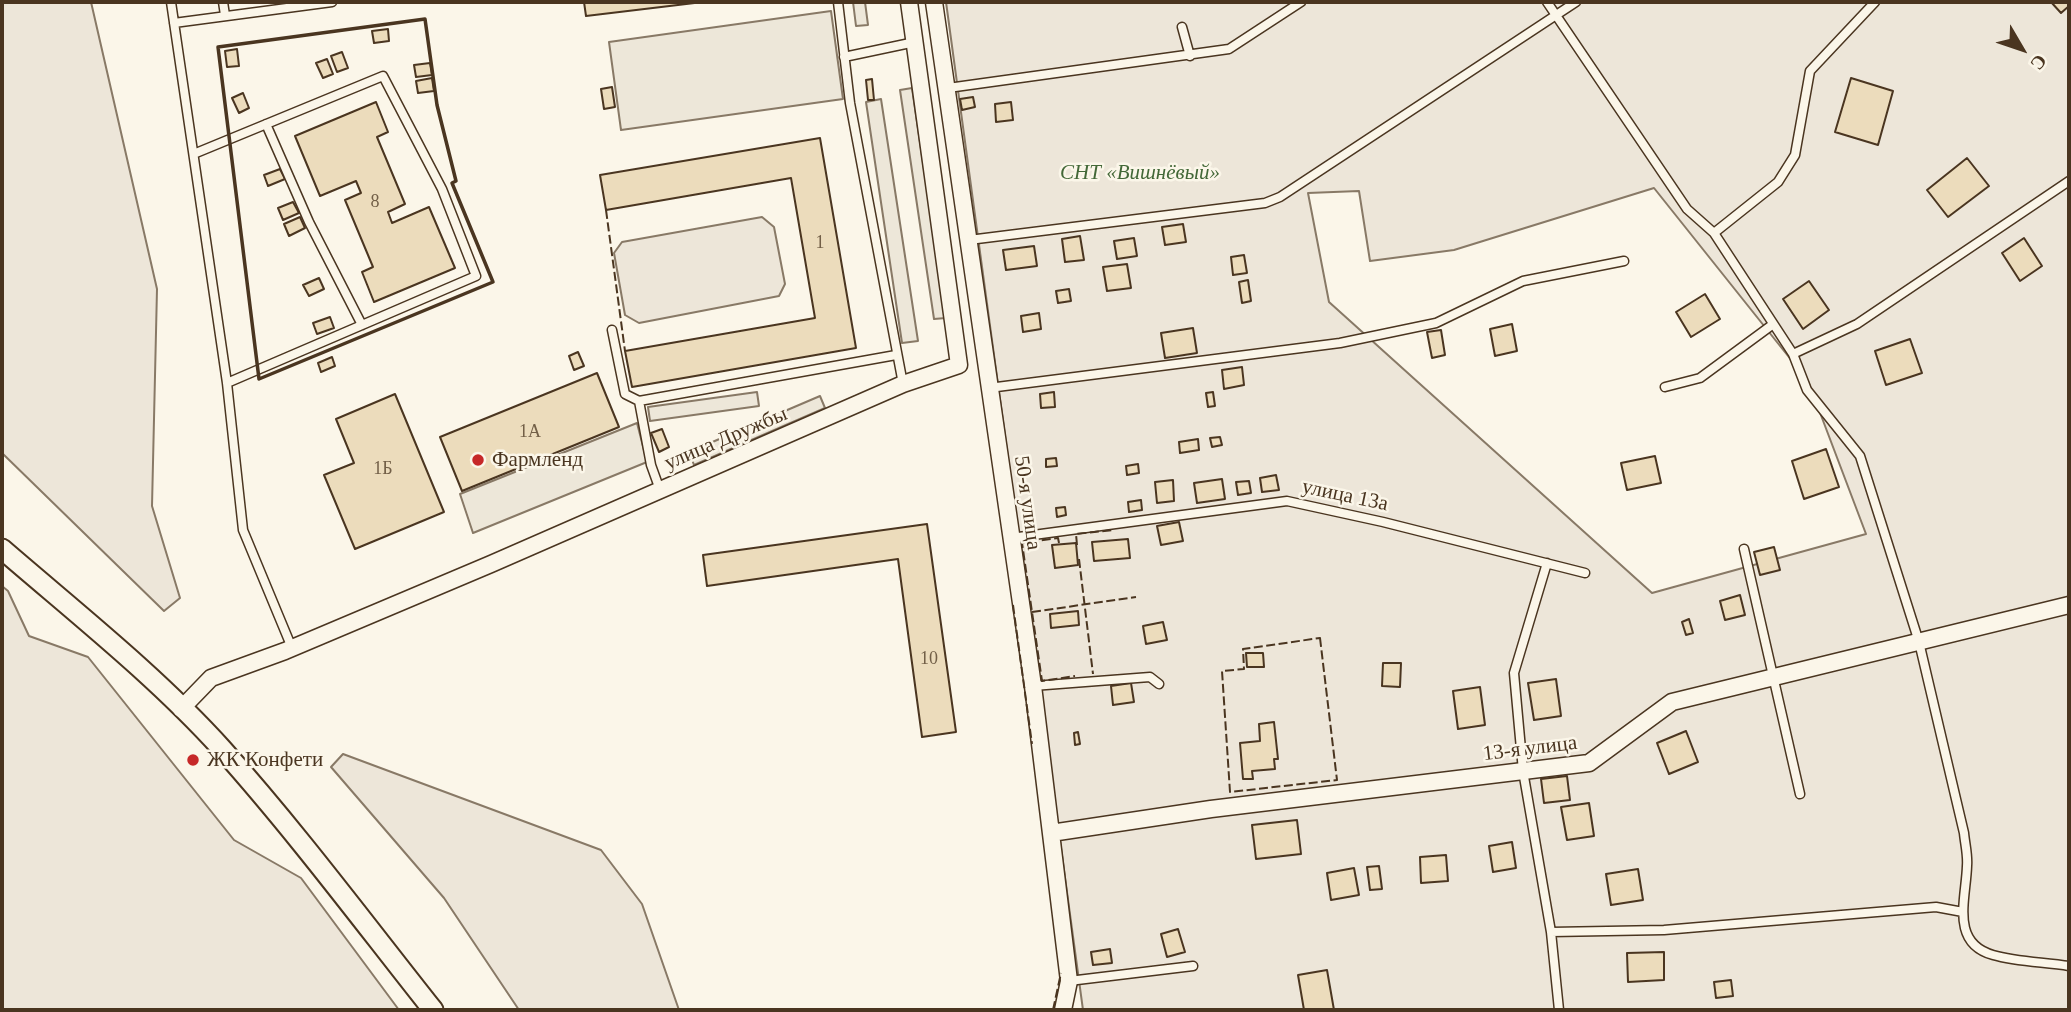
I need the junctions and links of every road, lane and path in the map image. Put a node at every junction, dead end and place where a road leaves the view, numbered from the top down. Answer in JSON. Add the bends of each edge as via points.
{"nodes":[{"id":1,"x":171,"y":2,"type":"edge"},
{"id":2,"x":223,"y":2,"type":"edge"},
{"id":3,"x":332,"y":2,"type":"edge"},
{"id":4,"x":838,"y":2,"type":"edge"},
{"id":5,"x":909,"y":2,"type":"edge"},
{"id":6,"x":934,"y":2,"type":"edge"},
{"id":7,"x":1301,"y":2,"type":"edge"},
{"id":8,"x":1547,"y":2,"type":"edge"},
{"id":9,"x":1576,"y":2,"type":"edge"},
{"id":10,"x":1875,"y":2,"type":"edge"},
{"id":11,"x":225,"y":15,"type":"junction"},
{"id":12,"x":1556,"y":15,"type":"junction"},
{"id":13,"x":174,"y":23,"type":"junction"},
{"id":14,"x":1182,"y":27,"type":"dead end"},
{"id":15,"x":915,"y":43,"type":"junction"},
{"id":16,"x":1190,"y":56,"type":"junction"},
{"id":17,"x":844,"y":57,"type":"junction"},
{"id":18,"x":948,"y":88,"type":"junction"},
{"id":19,"x":266,"y":124,"type":"junction"},
{"id":20,"x":195,"y":153,"type":"junction"},
{"id":21,"x":2069,"y":181,"type":"edge"},
{"id":22,"x":1714,"y":233,"type":"junction"},
{"id":23,"x":969,"y":240,"type":"junction"},
{"id":24,"x":1624,"y":261,"type":"dead end"},
{"id":25,"x":362,"y":325,"type":"junction"},
{"id":26,"x":1772,"y":325,"type":"junction"},
{"id":27,"x":612,"y":330,"type":"dead end"},
{"id":28,"x":1793,"y":354,"type":"junction"},
{"id":29,"x":896,"y":355,"type":"junction"},
{"id":30,"x":227,"y":383,"type":"junction"},
{"id":31,"x":903,"y":384,"type":"junction"},
{"id":32,"x":1665,"y":387,"type":"dead end"},
{"id":33,"x":989,"y":388,"type":"junction"},
{"id":34,"x":639,"y":401,"type":"junction"},
{"id":35,"x":660,"y":491,"type":"junction"},
{"id":36,"x":1011,"y":538,"type":"junction"},
{"id":37,"x":2,"y":549,"type":"edge"},
{"id":38,"x":1744,"y":549,"type":"dead end"},
{"id":39,"x":1547,"y":562,"type":"junction"},
{"id":40,"x":1585,"y":573,"type":"dead end"},
{"id":41,"x":2069,"y":605,"type":"edge"},
{"id":42,"x":1919,"y":642,"type":"junction"},
{"id":43,"x":292,"y":648,"type":"junction"},
{"id":44,"x":1776,"y":678,"type":"junction"},
{"id":45,"x":1159,"y":684,"type":"dead end"},
{"id":46,"x":1033,"y":687,"type":"junction"},
{"id":47,"x":181,"y":709,"type":"junction"},
{"id":48,"x":1523,"y":771,"type":"junction"},
{"id":49,"x":1800,"y":794,"type":"dead end"},
{"id":50,"x":1051,"y":834,"type":"junction"},
{"id":51,"x":1963,"y":912,"type":"junction"},
{"id":52,"x":1551,"y":932,"type":"junction"},
{"id":53,"x":2069,"y":965,"type":"edge"},
{"id":54,"x":1193,"y":966,"type":"dead end"},
{"id":55,"x":1069,"y":981,"type":"junction"},
{"id":56,"x":433,"y":1010,"type":"edge"},
{"id":57,"x":1063,"y":1010,"type":"edge"},
{"id":58,"x":1559,"y":1010,"type":"edge"}],
"edges":[{"from":1,"to":13,"type":"lane"},
{"from":2,"to":11,"type":"lane"},
{"from":3,"to":11,"type":"lane"},
{"from":4,"to":17,"type":"lane"},
{"from":5,"to":15,"type":"street","name":"улица Дружбы"},
{"from":6,"to":18,"type":"street","name":"50-я улица"},
{"from":7,"to":16,"type":"lane","via":[[1228,49]]},
{"from":8,"to":12,"type":"lane"},
{"from":9,"to":12,"type":"lane"},
{"from":10,"to":22,"type":"lane","via":[[1810,71],[1795,155],[1777,182]]},
{"from":11,"to":13,"type":"lane"},
{"from":12,"to":22,"type":"lane","via":[[1687,209]]},
{"from":12,"to":23,"type":"lane","via":[[1265,204]]},
{"from":13,"to":20,"type":"lane"},
{"from":14,"to":16,"type":"lane"},
{"from":15,"to":17,"type":"lane"},
{"from":15,"to":31,"type":"street","name":"улица Дружбы","via":[[959,365]]},
{"from":16,"to":18,"type":"lane"},
{"from":17,"to":29,"type":"lane"},
{"from":18,"to":23,"type":"street","name":"50-я улица"},
{"from":19,"to":20,"type":"lane"},
{"from":19,"to":25,"type":"lane"},
{"from":19,"to":25,"type":"lane","via":[[383,76],[442,189],[476,275]]},
{"from":20,"to":30,"type":"lane"},
{"from":21,"to":28,"type":"lane","via":[[1857,324]]},
{"from":22,"to":26,"type":"lane"},
{"from":23,"to":33,"type":"street","name":"50-я улица"},
{"from":24,"to":33,"type":"lane","via":[[1523,281],[1436,324],[1340,343]]},
{"from":25,"to":30,"type":"lane"},
{"from":26,"to":28,"type":"lane"},
{"from":26,"to":32,"type":"lane","via":[[1700,378]]},
{"from":27,"to":34,"type":"lane","via":[[625,394]]},
{"from":28,"to":42,"type":"lane","via":[[1807,390],[1860,456]]},
{"from":29,"to":31,"type":"lane"},
{"from":29,"to":34,"type":"lane"},
{"from":30,"to":43,"type":"lane","via":[[243,530]]},
{"from":31,"to":35,"type":"street","name":"улица Дружбы"},
{"from":33,"to":36,"type":"street","name":"50-я улица"},
{"from":34,"to":35,"type":"lane"},
{"from":35,"to":43,"type":"street","name":"улица Дружбы"},
{"from":36,"to":39,"type":"lane","name":"улица 13а","via":[[1287,501]]},
{"from":36,"to":46,"type":"street","name":"50-я улица"},
{"from":37,"to":47,"type":"street"},
{"from":38,"to":44,"type":"lane"},
{"from":39,"to":40,"type":"lane","name":"улица 13а"},
{"from":39,"to":48,"type":"lane","via":[[1514,673]]},
{"from":41,"to":42,"type":"street","name":"13-я улица"},
{"from":42,"to":44,"type":"street","name":"13-я улица"},
{"from":42,"to":51,"type":"lane","via":[[1964,833]]},
{"from":43,"to":47,"type":"street","name":"улица Дружбы","via":[[211,678]]},
{"from":44,"to":48,"type":"street","name":"13-я улица","via":[[1672,702],[1590,763]]},
{"from":44,"to":49,"type":"lane"},
{"from":45,"to":46,"type":"lane","via":[[1150,677]]},
{"from":46,"to":50,"type":"street","name":"50-я улица"},
{"from":47,"to":56,"type":"street","via":[[282,819]]},
{"from":48,"to":50,"type":"street","name":"13-я улица","via":[[1211,809]]},
{"from":48,"to":52,"type":"lane"},
{"from":50,"to":55,"type":"street","name":"50-я улица"},
{"from":51,"to":52,"type":"lane","via":[[1936,907],[1664,930]]},
{"from":51,"to":53,"type":"lane","via":[[1965,934],[1977,948],[1993,955]]},
{"from":52,"to":58,"type":"lane"},
{"from":54,"to":55,"type":"lane"},
{"from":55,"to":57,"type":"street","name":"50-я улица"}]}
